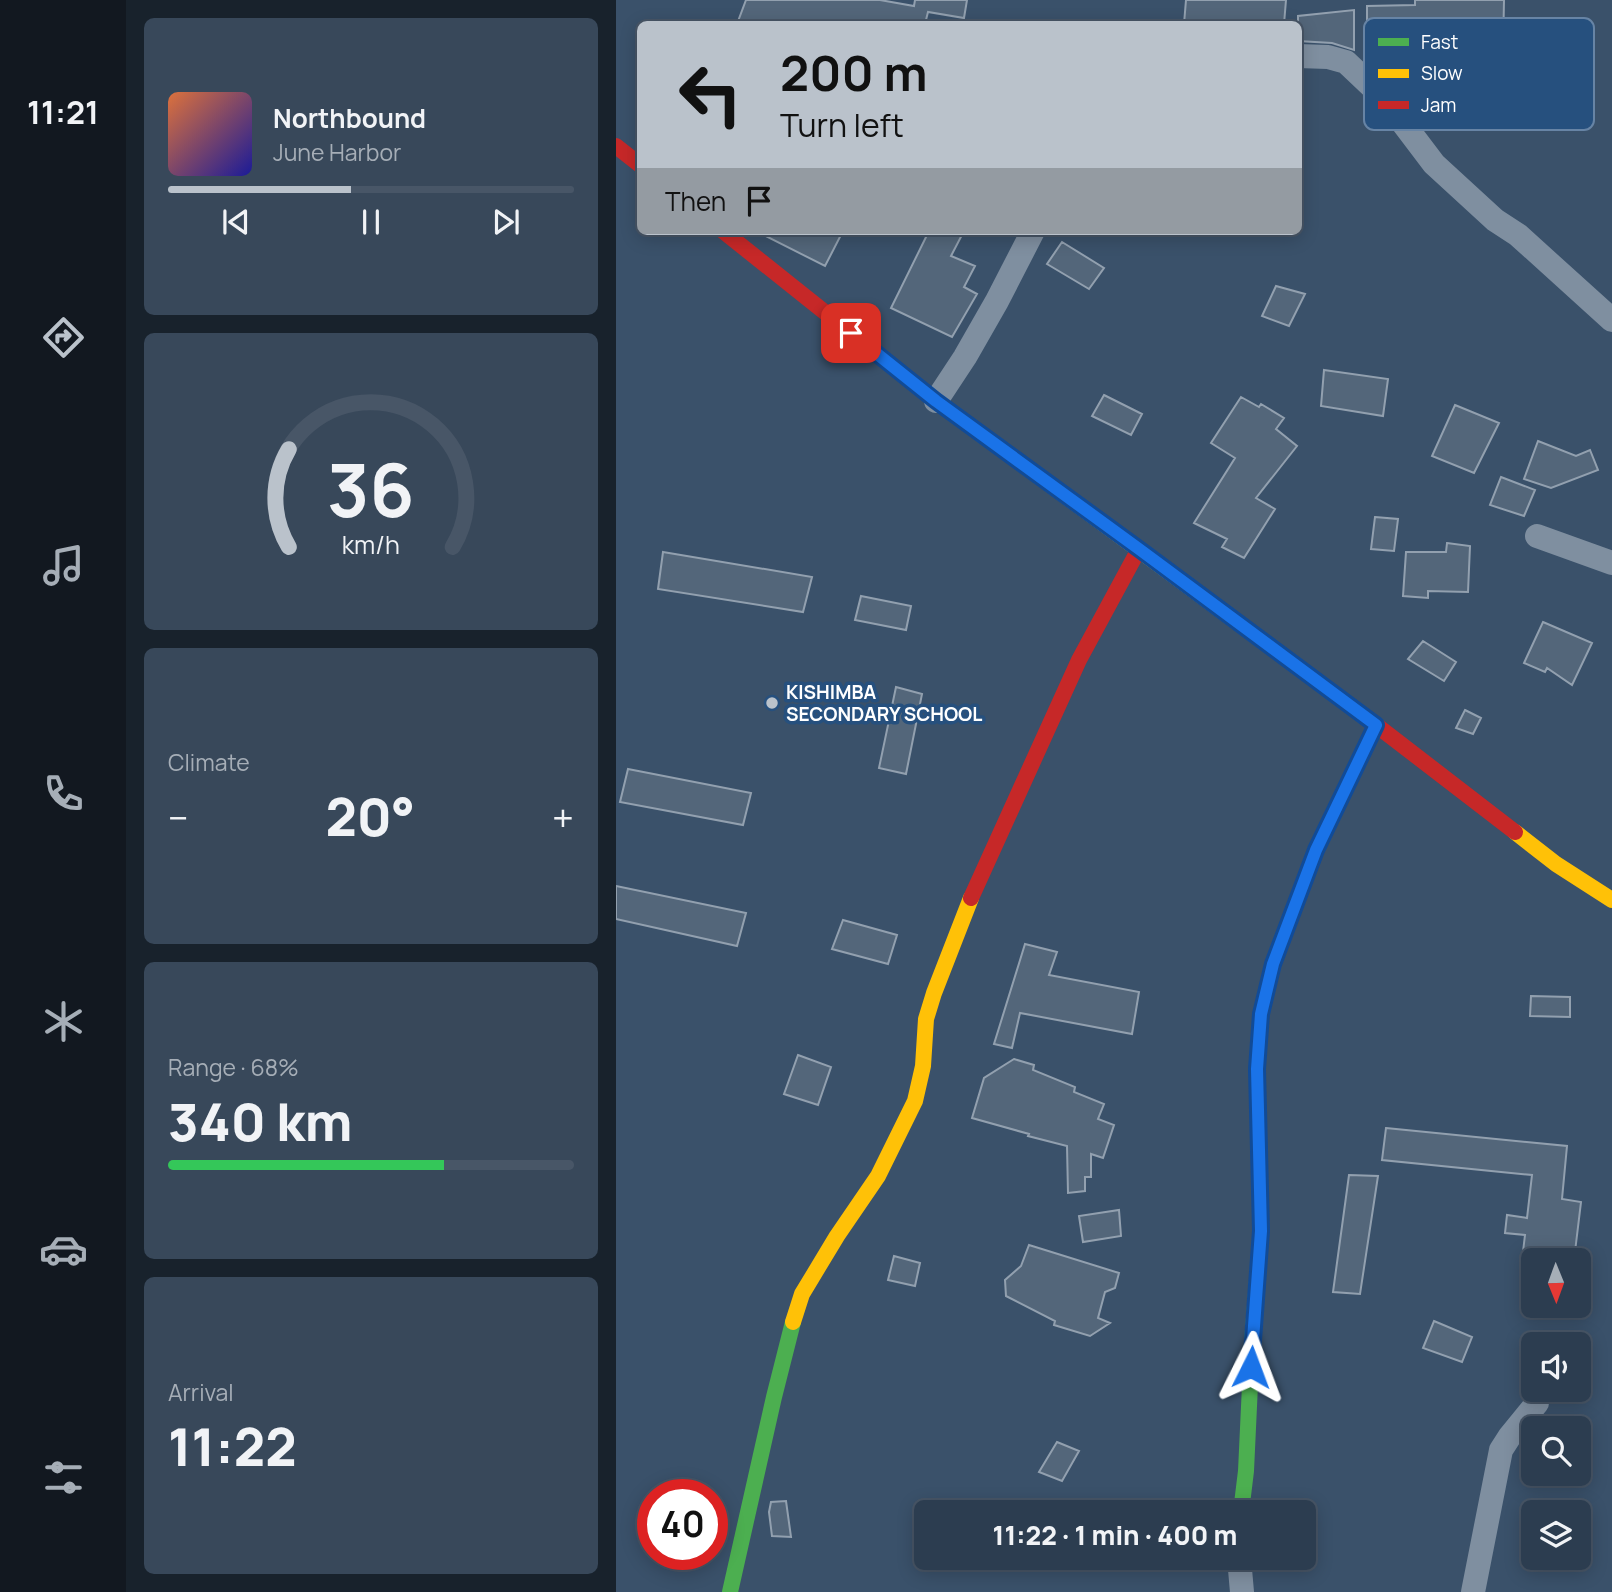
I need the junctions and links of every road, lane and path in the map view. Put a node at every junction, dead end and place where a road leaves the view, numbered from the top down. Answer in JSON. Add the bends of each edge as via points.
{"nodes":[{"id":1,"x":1302,"y":56,"type":"edge"},
{"id":2,"x":1364,"y":79,"type":"edge"},
{"id":3,"x":1408,"y":130,"type":"edge"},
{"id":4,"x":616,"y":146,"type":"edge"},
{"id":5,"x":637,"y":163,"type":"edge"},
{"id":6,"x":728,"y":235,"type":"edge"},
{"id":7,"x":1031,"y":235,"type":"edge"},
{"id":8,"x":1612,"y":320,"type":"edge"},
{"id":9,"x":936,"y":401,"type":"junction"},
{"id":10,"x":1537,"y":536,"type":"dead end"},
{"id":11,"x":1139,"y":549,"type":"junction"},
{"id":12,"x":1612,"y":563,"type":"edge"},
{"id":13,"x":1376,"y":725,"type":"junction"},
{"id":14,"x":1612,"y":900,"type":"edge"},
{"id":15,"x":1537,"y":1403,"type":"dead end"},
{"id":16,"x":1243,"y":1500,"type":"edge"},
{"id":17,"x":1240,"y":1570,"type":"edge"},
{"id":18,"x":730,"y":1592,"type":"edge"},
{"id":19,"x":1242,"y":1592,"type":"edge"},
{"id":20,"x":1473,"y":1592,"type":"edge"}],
"edges":[{"from":1,"to":2,"type":"street","via":[[1346,62]]},
{"from":3,"to":8,"type":"street","via":[[1434,164],[1494,220],[1518,235]]},
{"from":4,"to":5,"type":"street"},
{"from":6,"to":9,"type":"street"},
{"from":7,"to":9,"type":"street","via":[[978,335]]},
{"from":9,"to":11,"type":"street"},
{"from":10,"to":12,"type":"street"},
{"from":11,"to":13,"type":"street"},
{"from":11,"to":18,"type":"street","via":[[1079,660],[977,881],[926,1020],[915,1101],[878,1176],[802,1294]]},
{"from":13,"to":14,"type":"street","via":[[1556,864]]},
{"from":13,"to":16,"type":"street","via":[[1311,861],[1273,964],[1261,1014],[1257,1069],[1261,1231]]},
{"from":15,"to":20,"type":"street","via":[[1501,1450]]},
{"from":17,"to":19,"type":"street"}]}
